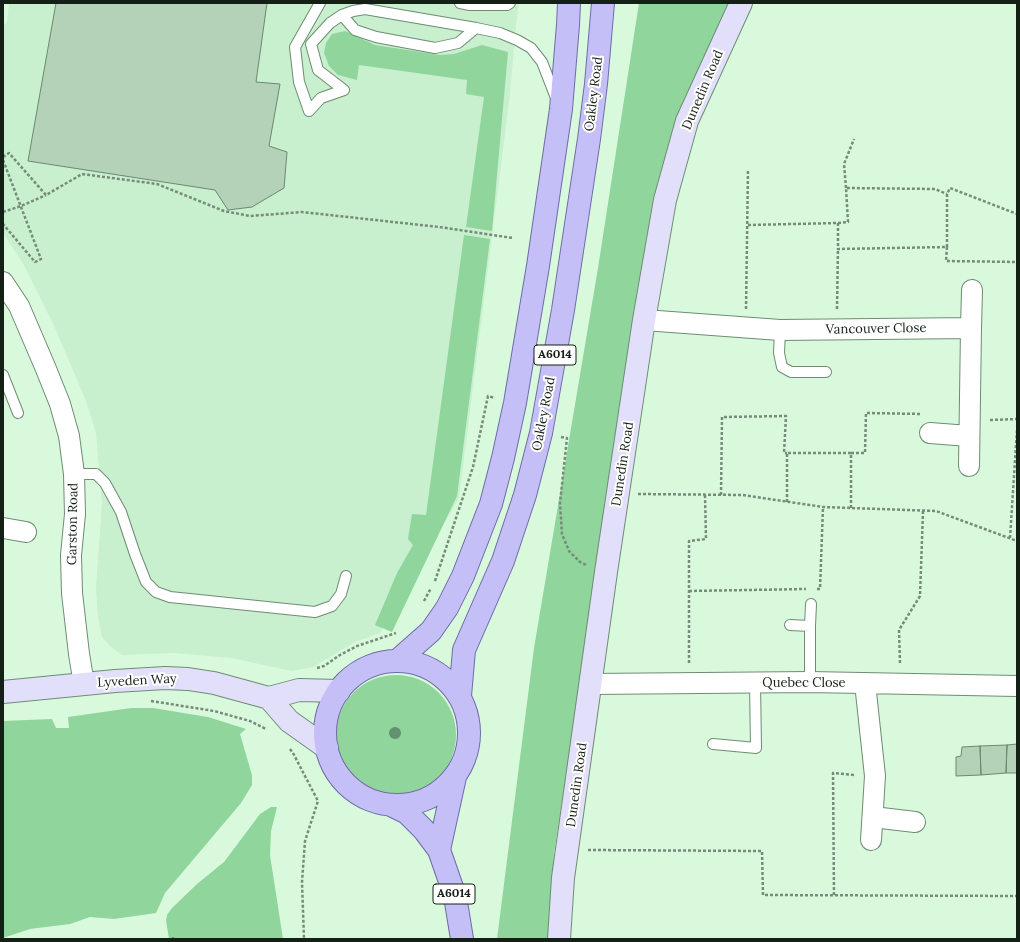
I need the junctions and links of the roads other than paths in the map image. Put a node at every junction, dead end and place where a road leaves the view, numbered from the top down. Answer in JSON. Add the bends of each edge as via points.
{"nodes":[{"id":1,"x":320,"y":3,"type":"edge"},
{"id":2,"x":460,"y":3,"type":"edge"},
{"id":3,"x":510,"y":3,"type":"edge"},
{"id":4,"x":569,"y":3,"type":"edge"},
{"id":5,"x":603,"y":3,"type":"edge"},
{"id":6,"x":742,"y":3,"type":"edge"},
{"id":7,"x":342,"y":15,"type":"junction"},
{"id":8,"x":476,"y":28,"type":"junction"},
{"id":9,"x":561,"y":109,"type":"junction"},
{"id":10,"x":3,"y":282,"type":"edge"},
{"id":11,"x":972,"y":290,"type":"dead end"},
{"id":12,"x":11,"y":310,"type":"edge"},
{"id":13,"x":644,"y":320,"type":"junction"},
{"id":14,"x":971,"y":328,"type":"junction"},
{"id":15,"x":780,"y":330,"type":"junction"},
{"id":16,"x":826,"y":372,"type":"dead end"},
{"id":17,"x":3,"y":375,"type":"edge"},
{"id":18,"x":18,"y":413,"type":"dead end"},
{"id":19,"x":928,"y":426,"type":"road end"},
{"id":20,"x":969,"y":428,"type":"junction"},
{"id":21,"x":969,"y":466,"type":"dead end"},
{"id":22,"x":74,"y":474,"type":"junction"},
{"id":23,"x":3,"y":528,"type":"edge"},
{"id":24,"x":26,"y":532,"type":"dead end"},
{"id":25,"x":346,"y":576,"type":"dead end"},
{"id":26,"x":811,"y":604,"type":"dead end"},
{"id":27,"x":790,"y":625,"type":"dead end"},
{"id":28,"x":810,"y":626,"type":"junction"},
{"id":29,"x":398,"y":661,"type":"junction"},
{"id":30,"x":810,"y":682,"type":"junction"},
{"id":31,"x":755,"y":683,"type":"junction"},
{"id":32,"x":865,"y":683,"type":"junction"},
{"id":33,"x":84,"y":684,"type":"junction"},
{"id":34,"x":591,"y":684,"type":"junction"},
{"id":35,"x":1017,"y":686,"type":"edge"},
{"id":36,"x":339,"y":691,"type":"junction"},
{"id":37,"x":3,"y":692,"type":"edge"},
{"id":38,"x":460,"y":696,"type":"junction"},
{"id":39,"x":269,"y":698,"type":"junction"},
{"id":40,"x":714,"y":744,"type":"dead end"},
{"id":41,"x":327,"y":748,"type":"junction"},
{"id":42,"x":455,"y":777,"type":"junction"},
{"id":43,"x":391,"y":805,"type":"junction"},
{"id":44,"x":873,"y":817,"type":"junction"},
{"id":45,"x":915,"y":822,"type":"dead end"},
{"id":46,"x":871,"y":840,"type":"dead end"},
{"id":47,"x":439,"y":850,"type":"junction"},
{"id":48,"x":462,"y":939,"type":"edge"},
{"id":49,"x":559,"y":939,"type":"edge"}],
"edges":[{"from":1,"to":7,"type":"lane","via":[[295,47],[299,82],[309,111],[321,98],[344,90],[318,70],[311,44],[330,23]]},
{"from":2,"to":3,"type":"lane"},
{"from":4,"to":9,"type":"main road","number":"A6014"},
{"from":5,"to":38,"type":"main road","name":"Oakley Road","number":"A6014","via":[[589,139],[541,433],[525,495],[503,561],[464,650]]},
{"from":6,"to":13,"type":"street","name":"Dunedin Road","via":[[687,121],[665,200]]},
{"from":7,"to":8,"type":"lane","via":[[365,10]]},
{"from":7,"to":8,"type":"lane","via":[[355,30],[376,38],[434,48],[458,43]]},
{"from":8,"to":9,"type":"lane","via":[[500,33],[531,48],[542,62]]},
{"from":9,"to":29,"type":"main road","number":"A6014","via":[[515,403],[491,504],[463,576],[447,608],[431,631]]},
{"from":10,"to":12,"type":"street","name":"Garston Road"},
{"from":11,"to":14,"type":"street"},
{"from":12,"to":22,"type":"street","name":"Garston Road","via":[[60,404],[69,436]]},
{"from":13,"to":15,"type":"street","name":"Vancouver Close"},
{"from":13,"to":34,"type":"street","name":"Dunedin Road"},
{"from":14,"to":15,"type":"street","name":"Vancouver Close"},
{"from":14,"to":20,"type":"street"},
{"from":15,"to":16,"type":"lane","via":[[779,353],[782,367],[791,372]]},
{"from":17,"to":18,"type":"lane"},
{"from":19,"to":20,"type":"street"},
{"from":20,"to":21,"type":"street"},
{"from":22,"to":25,"type":"lane","via":[[96,474],[105,483],[121,512],[146,582],[156,592],[170,598],[315,612],[332,606],[341,594]]},
{"from":22,"to":33,"type":"street","name":"Garston Road","via":[[72,593]]},
{"from":23,"to":24,"type":"street"},
{"from":26,"to":28,"type":"lane"},
{"from":27,"to":28,"type":"lane"},
{"from":28,"to":30,"type":"lane"},
{"from":29,"to":36,"type":"main road","via":[[375,665],[355,675]]},
{"from":29,"to":38,"type":"main road","via":[[422,665],[438,674]]},
{"from":30,"to":31,"type":"street","name":"Quebec Close"},
{"from":30,"to":32,"type":"street","name":"Quebec Close"},
{"from":31,"to":34,"type":"street","name":"Quebec Close"},
{"from":31,"to":40,"type":"lane","via":[[756,748]]},
{"from":32,"to":35,"type":"street","name":"Quebec Close"},
{"from":32,"to":44,"type":"street","via":[[875,776]]},
{"from":33,"to":37,"type":"street","name":"Lyveden Way"},
{"from":33,"to":39,"type":"street","name":"Lyveden Way","via":[[165,678],[188,679],[214,683]]},
{"from":34,"to":49,"type":"street","name":"Dunedin Road","via":[[564,878]]},
{"from":36,"to":39,"type":"street","via":[[299,690]]},
{"from":36,"to":41,"type":"main road","via":[[330,709],[325,728]]},
{"from":38,"to":42,"type":"main road","via":[[468,716],[470,737],[465,758]]},
{"from":39,"to":41,"type":"street","via":[[289,721]]},
{"from":41,"to":43,"type":"main road","via":[[335,769],[350,787],[369,799]]},
{"from":42,"to":43,"type":"main road","via":[[437,793],[415,803]]},
{"from":42,"to":47,"type":"main road"},
{"from":43,"to":47,"type":"main road","via":[[407,813]]},
{"from":44,"to":45,"type":"street"},
{"from":44,"to":46,"type":"street"},
{"from":47,"to":48,"type":"main road","number":"A6014","via":[[455,896]]}]}
